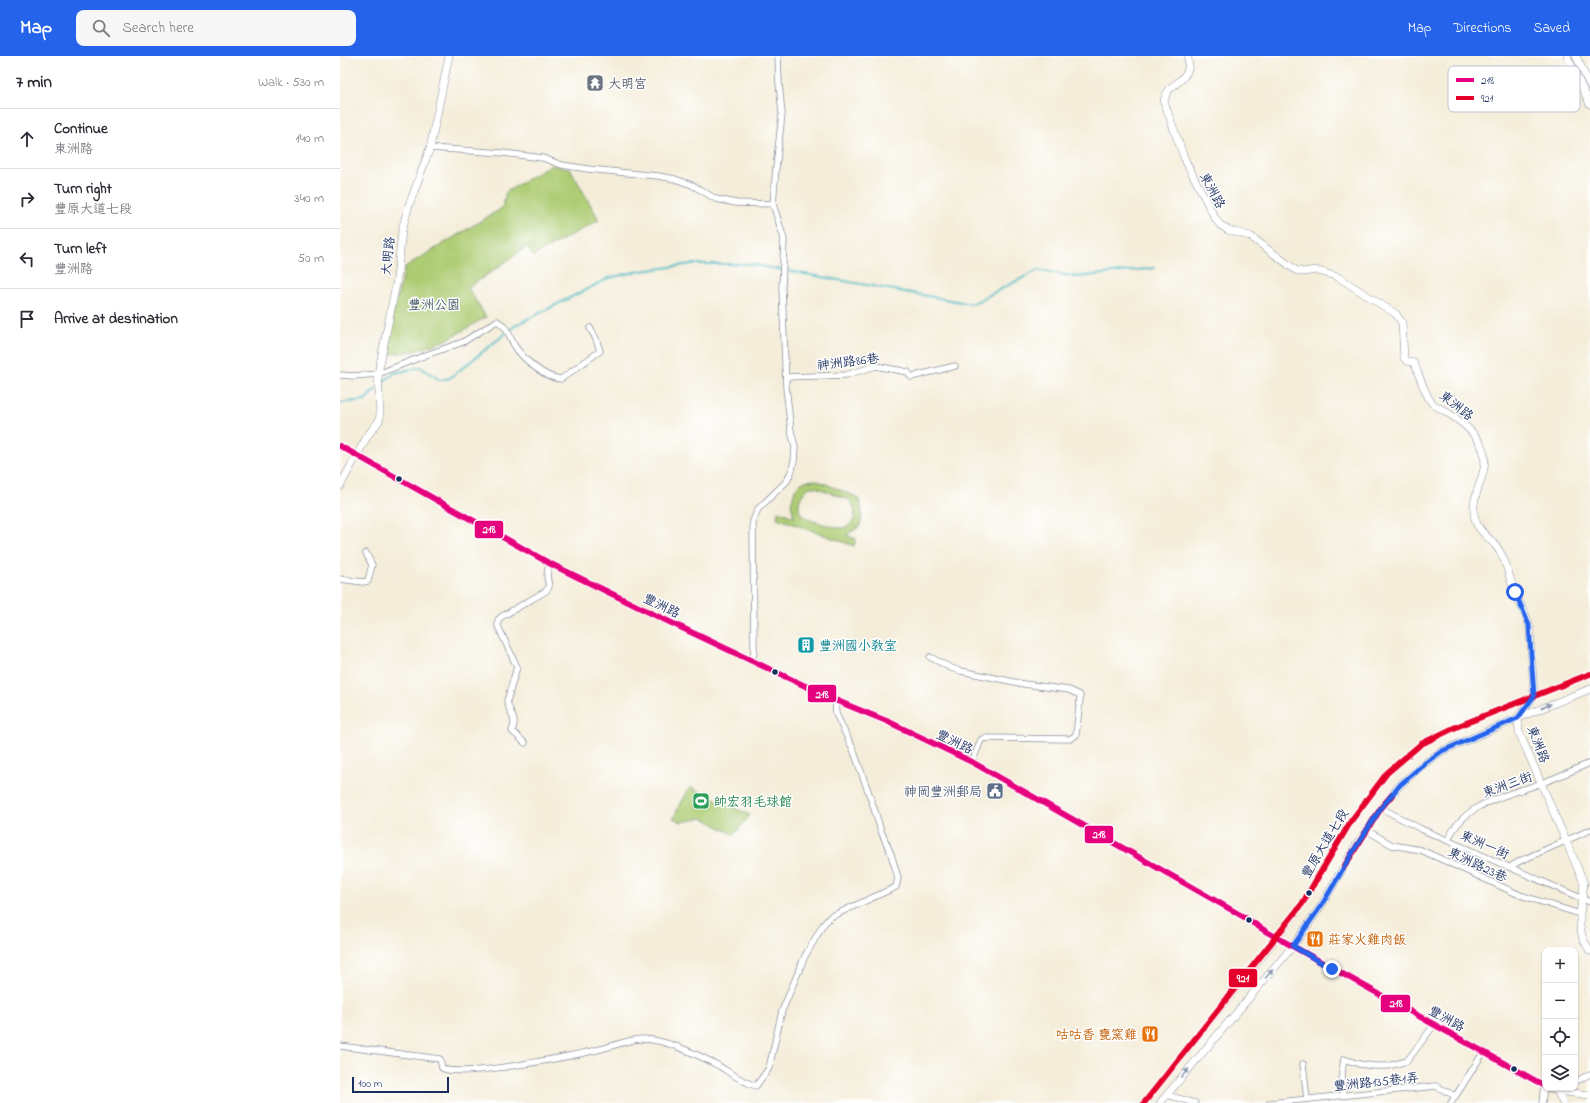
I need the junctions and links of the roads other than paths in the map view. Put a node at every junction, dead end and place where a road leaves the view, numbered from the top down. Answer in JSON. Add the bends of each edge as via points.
{"nodes":[{"id":1,"x":449,"y":56,"type":"edge"},
{"id":2,"x":778,"y":56,"type":"edge"},
{"id":3,"x":1188,"y":56,"type":"edge"},
{"id":4,"x":1567,"y":56,"type":"edge"},
{"id":5,"x":1576,"y":56,"type":"edge"},
{"id":6,"x":1572,"y":66,"type":"edge"},
{"id":7,"x":1580,"y":83,"type":"edge"},
{"id":8,"x":1590,"y":86,"type":"edge"},
{"id":9,"x":1590,"y":104,"type":"edge"},
{"id":10,"x":430,"y":148,"type":"junction"},
{"id":11,"x":773,"y":204,"type":"junction"},
{"id":12,"x":590,"y":328,"type":"dead end"},
{"id":13,"x":956,"y":366,"type":"dead end"},
{"id":14,"x":378,"y":374,"type":"junction"},
{"id":15,"x":340,"y":375,"type":"edge"},
{"id":16,"x":786,"y":377,"type":"junction"},
{"id":17,"x":340,"y":446,"type":"edge"},
{"id":18,"x":356,"y":456,"type":"junction"},
{"id":19,"x":340,"y":486,"type":"edge"},
{"id":20,"x":366,"y":553,"type":"dead end"},
{"id":21,"x":549,"y":563,"type":"junction"},
{"id":22,"x":340,"y":579,"type":"edge"},
{"id":23,"x":930,"y":657,"type":"dead end"},
{"id":24,"x":752,"y":660,"type":"junction"},
{"id":25,"x":1590,"y":674,"type":"edge"},
{"id":26,"x":1590,"y":689,"type":"edge"},
{"id":27,"x":1534,"y":696,"type":"junction"},
{"id":28,"x":836,"y":700,"type":"junction"},
{"id":29,"x":1518,"y":718,"type":"junction"},
{"id":30,"x":525,"y":743,"type":"dead end"},
{"id":31,"x":972,"y":762,"type":"junction"},
{"id":32,"x":1590,"y":763,"type":"edge"},
{"id":33,"x":1542,"y":783,"type":"junction"},
{"id":34,"x":1381,"y":808,"type":"junction"},
{"id":35,"x":1590,"y":830,"type":"edge"},
{"id":36,"x":1368,"y":831,"type":"junction"},
{"id":37,"x":1448,"y":840,"type":"junction"},
{"id":38,"x":1566,"y":841,"type":"junction"},
{"id":39,"x":1510,"y":867,"type":"junction"},
{"id":40,"x":1582,"y":898,"type":"junction"},
{"id":41,"x":1590,"y":902,"type":"edge"},
{"id":42,"x":1580,"y":914,"type":"junction"},
{"id":43,"x":1278,"y":938,"type":"junction"},
{"id":44,"x":1293,"y":946,"type":"junction"},
{"id":45,"x":1590,"y":951,"type":"edge"},
{"id":46,"x":1434,"y":1025,"type":"junction"},
{"id":47,"x":340,"y":1046,"type":"edge"},
{"id":48,"x":1483,"y":1053,"type":"junction"},
{"id":49,"x":1303,"y":1064,"type":"dead end"},
{"id":50,"x":1590,"y":1074,"type":"edge"},
{"id":51,"x":1578,"y":1080,"type":"edge"},
{"id":52,"x":1542,"y":1085,"type":"edge"},
{"id":53,"x":1545,"y":1091,"type":"edge"},
{"id":54,"x":1560,"y":1091,"type":"edge"},
{"id":55,"x":1566,"y":1091,"type":"edge"},
{"id":56,"x":1167,"y":1095,"type":"junction"},
{"id":57,"x":1343,"y":1095,"type":"junction"},
{"id":58,"x":1590,"y":1095,"type":"edge"},
{"id":59,"x":1455,"y":1096,"type":"junction"},
{"id":60,"x":1307,"y":1099,"type":"junction"},
{"id":61,"x":1326,"y":1100,"type":"edge"},
{"id":62,"x":1144,"y":1103,"type":"edge"},
{"id":63,"x":1160,"y":1103,"type":"edge"},
{"id":64,"x":1195,"y":1103,"type":"edge"},
{"id":65,"x":1270,"y":1103,"type":"edge"},
{"id":66,"x":1451,"y":1103,"type":"edge"},
{"id":67,"x":1542,"y":1103,"type":"edge"},
{"id":68,"x":1563,"y":1103,"type":"edge"}],
"edges":[{"from":1,"to":10,"type":"street","name":"大明路"},
{"from":2,"to":11,"type":"street","via":[[782,114]]},
{"from":3,"to":27,"type":"street","name":"東洲路","via":[[1186,72],[1178,83],[1170,88],[1164,102],[1184,160],[1217,221],[1228,230],[1250,236],[1294,270],[1315,270],[1338,277],[1396,314],[1402,323],[1404,358],[1414,363],[1430,402],[1463,424],[1480,444],[1485,466],[1473,509],[1483,533],[1496,545],[1528,620]]},
{"from":4,"to":6,"type":"street"},
{"from":5,"to":8,"type":"street"},
{"from":7,"to":9,"type":"street"},
{"from":10,"to":11,"type":"street","via":[[503,153],[543,158],[562,165],[588,169],[658,176],[692,185],[716,198],[736,203]]},
{"from":10,"to":14,"type":"street","name":"大明路","via":[[402,230],[397,279]]},
{"from":11,"to":16,"type":"street","via":[[784,239],[782,288]]},
{"from":12,"to":14,"type":"street","via":[[600,351],[561,379],[543,373],[522,355],[508,331],[497,321],[463,342]]},
{"from":13,"to":16,"type":"street","name":"神洲路86巷","via":[[911,377],[908,372],[876,366],[846,375]]},
{"from":14,"to":15,"type":"street"},
{"from":14,"to":18,"type":"street","name":"大明路","via":[[379,421]]},
{"from":16,"to":24,"type":"street","via":[[795,447],[794,466],[787,481],[758,509],[753,521]]},
{"from":17,"to":18,"type":"street","name":"豐洲路"},
{"from":18,"to":19,"type":"street","name":"大明路"},
{"from":18,"to":21,"type":"street","name":"豐洲路"},
{"from":20,"to":22,"type":"street","via":[[372,565],[368,581]]},
{"from":21,"to":24,"type":"street","name":"豐洲路"},
{"from":21,"to":30,"type":"street","via":[[549,587],[546,591],[498,620],[498,626],[517,667],[506,701],[513,716],[512,731]]},
{"from":23,"to":31,"type":"street","via":[[961,671],[1069,690],[1080,695],[1074,737],[984,738]]},
{"from":24,"to":28,"type":"street","name":"豐洲路"},
{"from":25,"to":27,"type":"street","name":"豐原大道七段"},
{"from":29,"to":26,"type":"street","one_way":true},
{"from":27,"to":29,"type":"street","name":"東洲路"},
{"from":27,"to":43,"type":"street","name":"豐原大道七段","via":[[1421,744],[1387,773],[1351,820],[1302,904]]},
{"from":28,"to":31,"type":"street","name":"豐洲路"},
{"from":28,"to":47,"type":"street","via":[[836,714],[853,749],[880,831],[891,854],[898,878],[896,888],[830,917],[823,924],[786,999],[769,1068],[756,1086],[743,1082],[718,1066],[661,1040],[641,1039],[519,1065],[464,1071],[445,1070],[440,1059]]},
{"from":29,"to":33,"type":"street","name":"東洲路","via":[[1519,732]]},
{"from":29,"to":34,"type":"street","via":[[1442,751],[1400,785]]},
{"from":31,"to":43,"type":"street","name":"豐洲路"},
{"from":32,"to":33,"type":"street","name":"東洲三街"},
{"from":33,"to":37,"type":"street","name":"東洲三街","via":[[1484,803],[1463,818],[1453,829]]},
{"from":33,"to":38,"type":"street","name":"東洲路"},
{"from":34,"to":36,"type":"street"},
{"from":34,"to":37,"type":"street","name":"東洲一街","via":[[1420,829]]},
{"from":35,"to":38,"type":"street"},
{"from":36,"to":42,"type":"street","name":"東洲路23巷","via":[[1392,845],[1420,850],[1520,895]]},
{"from":36,"to":44,"type":"street"},
{"from":37,"to":39,"type":"street","name":"東洲一街"},
{"from":38,"to":39,"type":"street"},
{"from":38,"to":40,"type":"street","name":"東洲路","via":[[1584,883]]},
{"from":39,"to":40,"type":"street","name":"東洲一街"},
{"from":40,"to":41,"type":"street","name":"東洲一街"},
{"from":40,"to":42,"type":"street","name":"東洲路"},
{"from":42,"to":45,"type":"street","name":"東洲路","via":[[1582,934]]},
{"from":43,"to":44,"type":"street","name":"豐洲路"},
{"from":43,"to":62,"type":"street","name":"豐原大道七段"},
{"from":44,"to":46,"type":"street","name":"豐洲路"},
{"from":56,"to":44,"type":"street","one_way":true},
{"from":46,"to":48,"type":"street","name":"豐洲路"},
{"from":46,"to":57,"type":"street","via":[[1407,1061],[1388,1066],[1374,1066],[1344,1059]]},
{"from":48,"to":52,"type":"street","name":"豐洲路"},
{"from":48,"to":59,"type":"street"},
{"from":49,"to":60,"type":"street"},
{"from":50,"to":51,"type":"street"},
{"from":53,"to":67,"type":"street"},
{"from":54,"to":68,"type":"street"},
{"from":55,"to":58,"type":"street","name":"豐洲路"},
{"from":56,"to":63,"type":"street"},
{"from":56,"to":64,"type":"street"},
{"from":57,"to":59,"type":"street","name":"豐洲路135巷1弄","via":[[1436,1086]]},
{"from":57,"to":61,"type":"street","name":"豐洲路135巷1弄"},
{"from":59,"to":66,"type":"street"},
{"from":60,"to":61,"type":"street","name":"豐洲路135巷1弄"},
{"from":60,"to":65,"type":"street","name":"豐洲路135巷1弄"}]}
